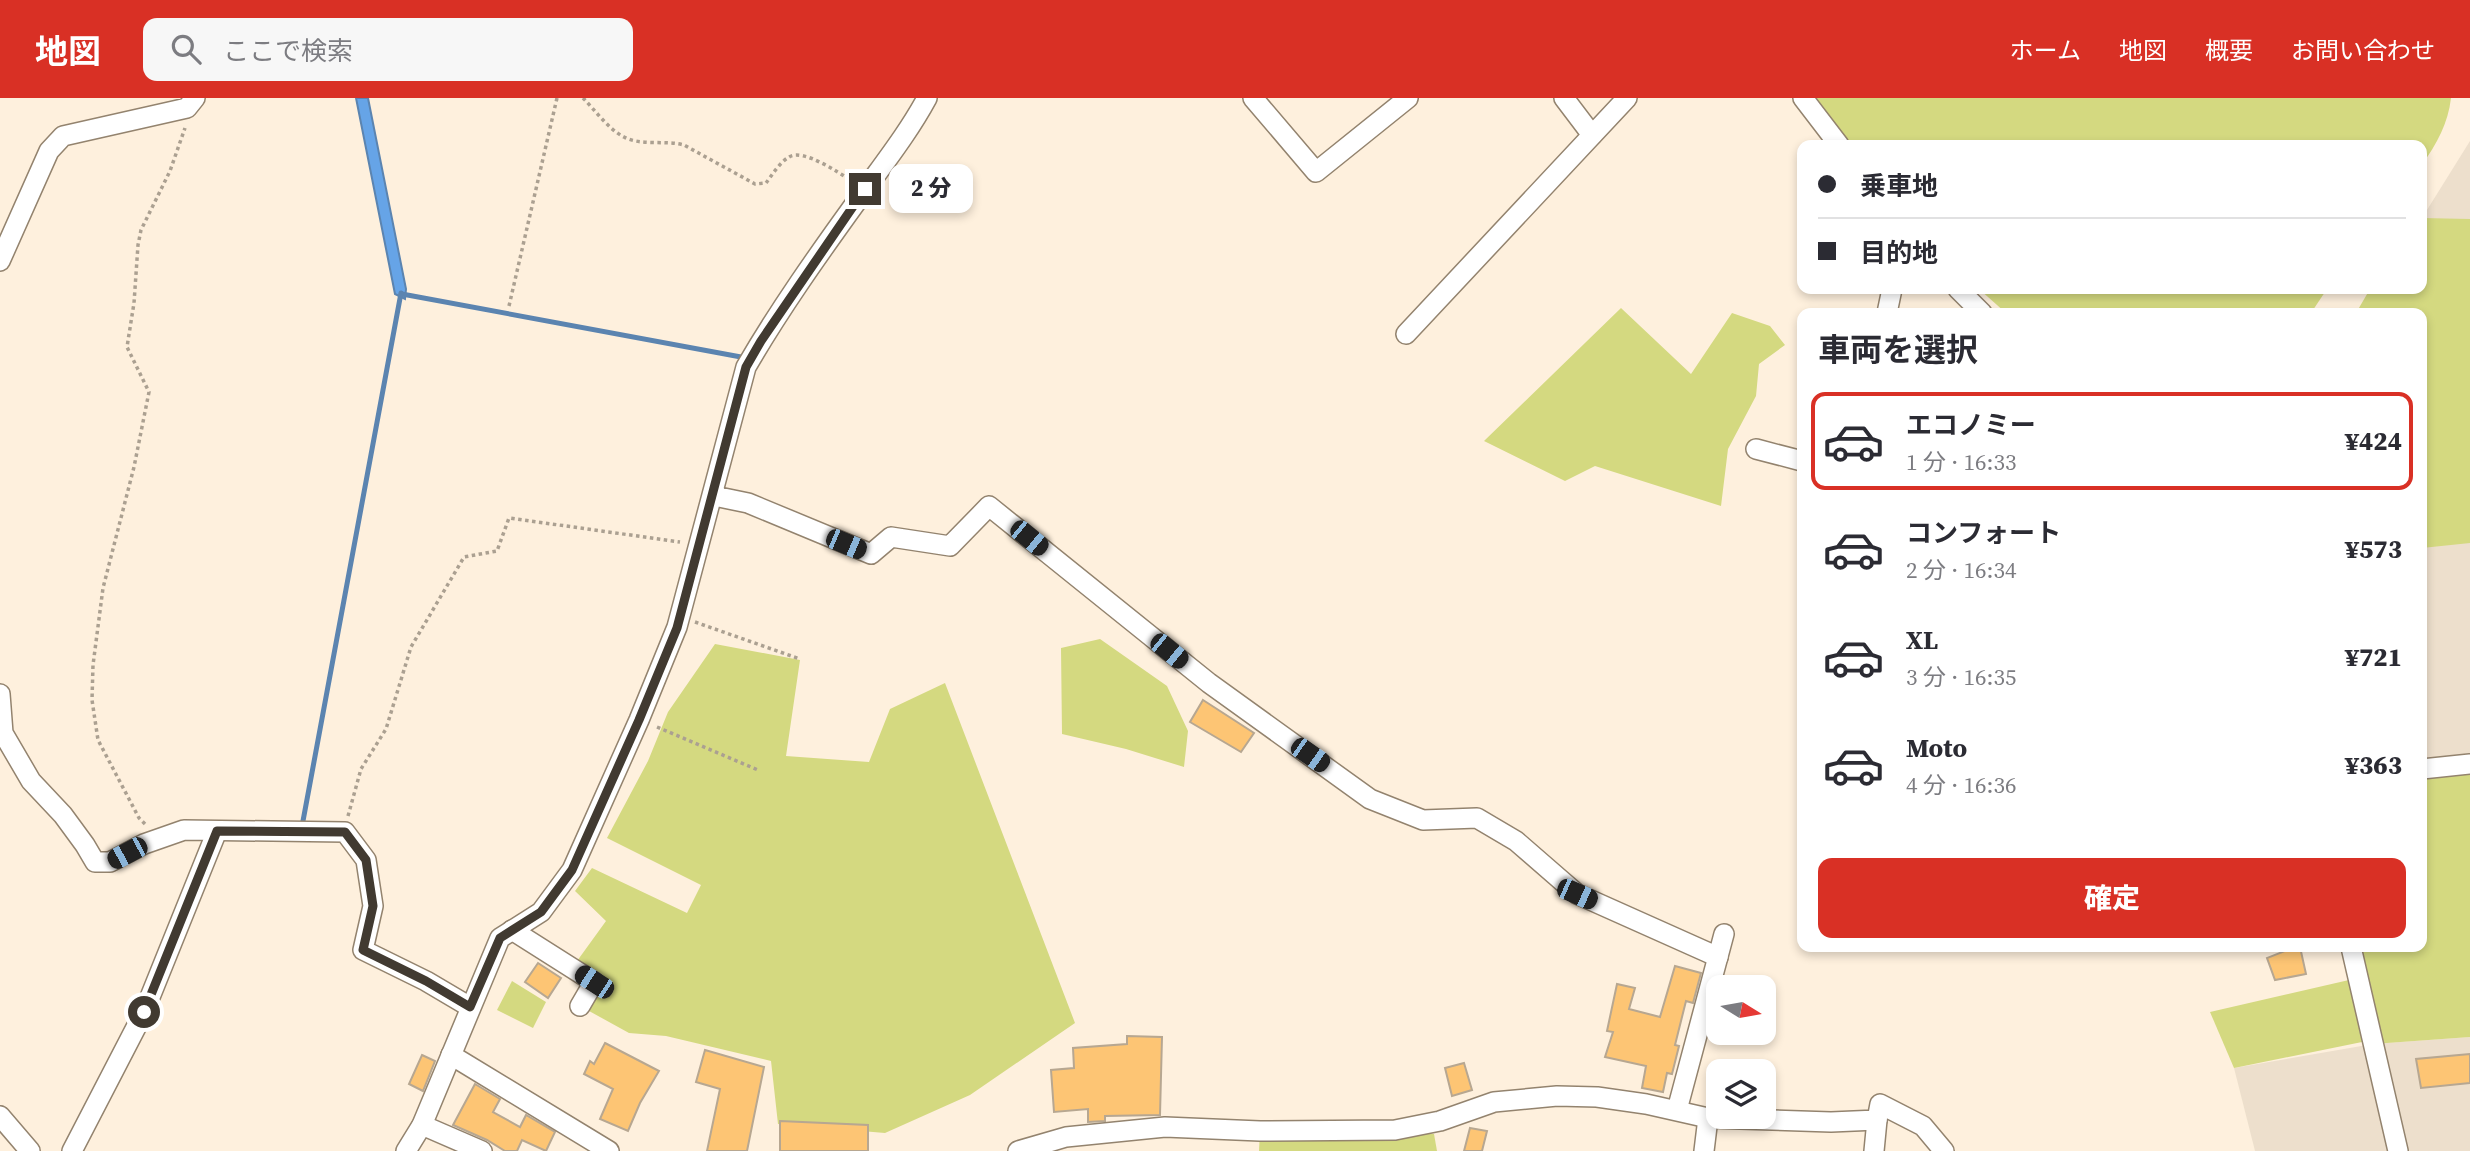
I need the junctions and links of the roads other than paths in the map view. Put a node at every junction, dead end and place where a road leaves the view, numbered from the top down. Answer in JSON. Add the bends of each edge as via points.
{"nodes":[{"id":1,"x":927,"y":98,"type":"edge"},
{"id":2,"x":1253,"y":98,"type":"edge"},
{"id":3,"x":1408,"y":98,"type":"edge"},
{"id":4,"x":1564,"y":98,"type":"edge"},
{"id":5,"x":1627,"y":98,"type":"edge"},
{"id":6,"x":1803,"y":98,"type":"edge"},
{"id":7,"x":191,"y":103,"type":"edge"},
{"id":8,"x":1592,"y":135,"type":"junction"},
{"id":9,"x":1835,"y":140,"type":"edge"},
{"id":10,"x":0,"y":261,"type":"edge"},
{"id":11,"x":1963,"y":294,"type":"edge"},
{"id":12,"x":1977,"y":308,"type":"edge"},
{"id":13,"x":1406,"y":334,"type":"dead end"},
{"id":14,"x":1756,"y":449,"type":"dead end"},
{"id":15,"x":1797,"y":460,"type":"edge"},
{"id":16,"x":714,"y":492,"type":"junction"},
{"id":17,"x":0,"y":694,"type":"edge"},
{"id":18,"x":2470,"y":764,"type":"edge"},
{"id":19,"x":2427,"y":768,"type":"edge"},
{"id":20,"x":217,"y":831,"type":"junction"},
{"id":21,"x":512,"y":930,"type":"junction"},
{"id":22,"x":1724,"y":934,"type":"dead end"},
{"id":23,"x":2352,"y":952,"type":"edge"},
{"id":24,"x":1718,"y":957,"type":"junction"},
{"id":25,"x":580,"y":1006,"type":"dead end"},
{"id":26,"x":470,"y":1007,"type":"junction"},
{"id":27,"x":451,"y":1055,"type":"junction"},
{"id":28,"x":1677,"y":1110,"type":"junction"},
{"id":29,"x":0,"y":1115,"type":"edge"},
{"id":30,"x":1706,"y":1117,"type":"edge"},
{"id":31,"x":1776,"y":1120,"type":"edge"},
{"id":32,"x":1877,"y":1120,"type":"junction"},
{"id":33,"x":422,"y":1125,"type":"junction"},
{"id":34,"x":1707,"y":1129,"type":"edge"},
{"id":35,"x":1065,"y":1144,"type":"edge"},
{"id":36,"x":30,"y":1151,"type":"edge"},
{"id":37,"x":72,"y":1151,"type":"edge"},
{"id":38,"x":406,"y":1151,"type":"edge"},
{"id":39,"x":482,"y":1151,"type":"edge"},
{"id":40,"x":609,"y":1151,"type":"edge"},
{"id":41,"x":1018,"y":1151,"type":"edge"},
{"id":42,"x":1704,"y":1151,"type":"edge"},
{"id":43,"x":1874,"y":1151,"type":"edge"},
{"id":44,"x":1944,"y":1151,"type":"edge"},
{"id":45,"x":2398,"y":1151,"type":"edge"}],
"edges":[{"from":1,"to":16,"type":"street","via":[[746,367]]},
{"from":2,"to":3,"type":"street","via":[[1316,173]]},
{"from":4,"to":8,"type":"street"},
{"from":5,"to":8,"type":"street"},
{"from":6,"to":9,"type":"street"},
{"from":7,"to":10,"type":"street","via":[[63,136],[49,151]]},
{"from":8,"to":13,"type":"street"},
{"from":11,"to":12,"type":"street"},
{"from":14,"to":15,"type":"street"},
{"from":16,"to":21,"type":"street","via":[[680,617],[572,870],[541,912]]},
{"from":16,"to":24,"type":"street","via":[[871,554],[891,537],[950,546],[989,506],[1209,683],[1370,799],[1423,820],[1477,818],[1517,841],[1577,894]]},
{"from":17,"to":20,"type":"street","via":[[3,733],[31,781],[63,815],[95,862],[110,862],[184,830]]},
{"from":18,"to":19,"type":"street"},
{"from":20,"to":26,"type":"street","via":[[345,832],[366,860],[373,906],[363,950]]},
{"from":20,"to":37,"type":"street","via":[[144,1012]]},
{"from":21,"to":25,"type":"street","via":[[594,982]]},
{"from":21,"to":26,"type":"street","via":[[500,938]]},
{"from":22,"to":24,"type":"street"},
{"from":23,"to":45,"type":"street"},
{"from":24,"to":28,"type":"street"},
{"from":26,"to":27,"type":"street"},
{"from":27,"to":33,"type":"street"},
{"from":27,"to":40,"type":"street"},
{"from":28,"to":30,"type":"street"},
{"from":28,"to":35,"type":"street","via":[[1597,1097],[1557,1096],[1494,1102],[1440,1121],[1395,1130],[1165,1127]]},
{"from":29,"to":36,"type":"street"},
{"from":31,"to":32,"type":"street"},
{"from":32,"to":43,"type":"street"},
{"from":32,"to":44,"type":"street","via":[[1880,1104],[1923,1126]]},
{"from":33,"to":38,"type":"street"},
{"from":33,"to":39,"type":"street"},
{"from":34,"to":42,"type":"street"},
{"from":35,"to":41,"type":"street"}]}
